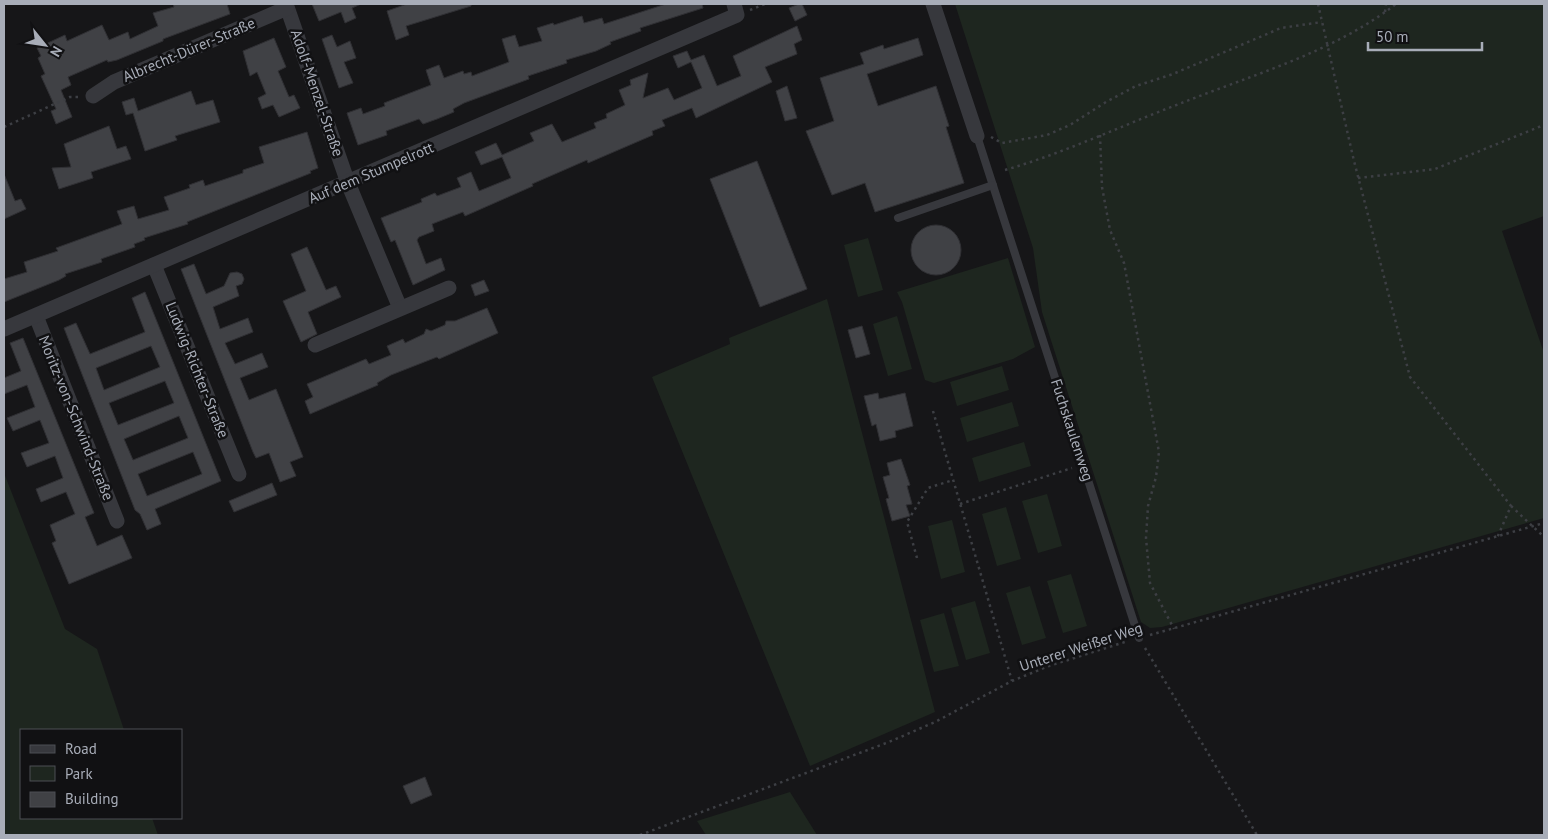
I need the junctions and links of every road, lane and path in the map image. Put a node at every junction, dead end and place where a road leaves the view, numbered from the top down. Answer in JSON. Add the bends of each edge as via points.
{"nodes":[{"id":1,"x":934,"y":4,"type":"edge"},
{"id":2,"x":1318,"y":4,"type":"edge"},
{"id":3,"x":1386,"y":4,"type":"edge"},
{"id":4,"x":1396,"y":4,"type":"edge"},
{"id":5,"x":287,"y":6,"type":"edge"},
{"id":6,"x":736,"y":9,"type":"edge"},
{"id":7,"x":1384,"y":13,"type":"junction"},
{"id":8,"x":1322,"y":22,"type":"junction"},
{"id":9,"x":1328,"y":45,"type":"junction"},
{"id":10,"x":94,"y":96,"type":"joint"},
{"id":11,"x":1544,"y":126,"type":"edge"},
{"id":12,"x":4,"y":127,"type":"edge"},
{"id":13,"x":1100,"y":135,"type":"junction"},
{"id":14,"x":977,"y":136,"type":"junction"},
{"id":15,"x":1005,"y":170,"type":"dead end"},
{"id":16,"x":1358,"y":178,"type":"junction"},
{"id":17,"x":348,"y":183,"type":"junction"},
{"id":18,"x":993,"y":185,"type":"junction"},
{"id":19,"x":898,"y":218,"type":"dead end"},
{"id":20,"x":154,"y":265,"type":"junction"},
{"id":21,"x":449,"y":288,"type":"dead end"},
{"id":22,"x":400,"y":308,"type":"junction"},
{"id":23,"x":36,"y":316,"type":"junction"},
{"id":24,"x":4,"y":329,"type":"edge"},
{"id":25,"x":315,"y":344,"type":"dead end"},
{"id":26,"x":933,"y":411,"type":"dead end"},
{"id":27,"x":1083,"y":464,"type":"junction"},
{"id":28,"x":239,"y":474,"type":"dead end"},
{"id":29,"x":953,"y":480,"type":"junction"},
{"id":30,"x":960,"y":504,"type":"junction"},
{"id":31,"x":1511,"y":506,"type":"junction"},
{"id":32,"x":117,"y":521,"type":"dead end"},
{"id":33,"x":1544,"y":523,"type":"edge"},
{"id":34,"x":1535,"y":526,"type":"junction"},
{"id":35,"x":1544,"y":537,"type":"edge"},
{"id":36,"x":1497,"y":538,"type":"junction"},
{"id":37,"x":917,"y":558,"type":"dead end"},
{"id":38,"x":1174,"y":630,"type":"junction"},
{"id":39,"x":1139,"y":638,"type":"junction"},
{"id":40,"x":1012,"y":682,"type":"junction"},
{"id":41,"x":640,"y":835,"type":"edge"},
{"id":42,"x":1257,"y":835,"type":"edge"}],
"edges":[{"from":1,"to":14,"type":"street","name":"Fuchskaulenweg"},
{"from":2,"to":8,"type":"path"},
{"from":3,"to":7,"type":"path"},
{"from":4,"to":7,"type":"path"},
{"from":5,"to":10,"type":"street","name":"Albrecht-Dürer-Straße","via":[[114,82]]},
{"from":5,"to":17,"type":"street","name":"Adolf-Menzel-Straße"},
{"from":6,"to":17,"type":"street","name":"Auf dem Stumpelrott"},
{"from":7,"to":9,"type":"path"},
{"from":8,"to":9,"type":"path"},
{"from":8,"to":14,"type":"path","via":[[1281,28],[1173,74],[1136,86],[1047,135],[1002,143],[986,135]]},
{"from":9,"to":13,"type":"path"},
{"from":9,"to":16,"type":"path"},
{"from":10,"to":12,"type":"path","via":[[70,97]]},
{"from":11,"to":16,"type":"path","via":[[1435,169]]},
{"from":13,"to":15,"type":"path","via":[[1043,159]]},
{"from":13,"to":38,"type":"path","via":[[1102,187],[1110,230],[1124,263],[1159,452],[1148,506],[1146,538],[1150,583]]},
{"from":14,"to":18,"type":"lane","name":"Fuchskaulenweg"},
{"from":16,"to":31,"type":"path","via":[[1410,377]]},
{"from":17,"to":20,"type":"street","name":"Auf dem Stumpelrott"},
{"from":17,"to":22,"type":"street","name":"Adolf-Menzel-Straße"},
{"from":18,"to":19,"type":"lane"},
{"from":18,"to":27,"type":"lane","name":"Fuchskaulenweg"},
{"from":20,"to":23,"type":"street","name":"Auf dem Stumpelrott"},
{"from":20,"to":28,"type":"street","name":"Ludwig-Richter-Straße"},
{"from":21,"to":22,"type":"street"},
{"from":22,"to":25,"type":"street"},
{"from":23,"to":24,"type":"street","name":"Auf dem Stumpelrott"},
{"from":23,"to":32,"type":"street","name":"Moritz-von-Schwind-Straße"},
{"from":26,"to":29,"type":"path"},
{"from":27,"to":30,"type":"path"},
{"from":27,"to":39,"type":"lane","name":"Fuchskaulenweg"},
{"from":29,"to":30,"type":"path"},
{"from":29,"to":37,"type":"path","via":[[928,488],[908,522]]},
{"from":30,"to":40,"type":"path"},
{"from":31,"to":34,"type":"path"},
{"from":31,"to":36,"type":"path"},
{"from":33,"to":34,"type":"path","name":"Unterer Weißer Weg"},
{"from":34,"to":35,"type":"path"},
{"from":34,"to":36,"type":"path","name":"Unterer Weißer Weg"},
{"from":36,"to":38,"type":"path","name":"Unterer Weißer Weg"},
{"from":38,"to":39,"type":"path","name":"Unterer Weißer Weg"},
{"from":39,"to":40,"type":"path","name":"Unterer Weißer Weg","via":[[1085,654]]},
{"from":39,"to":42,"type":"path"},
{"from":40,"to":41,"type":"path","name":"Unterer Weißer Weg","via":[[889,742]]}]}
